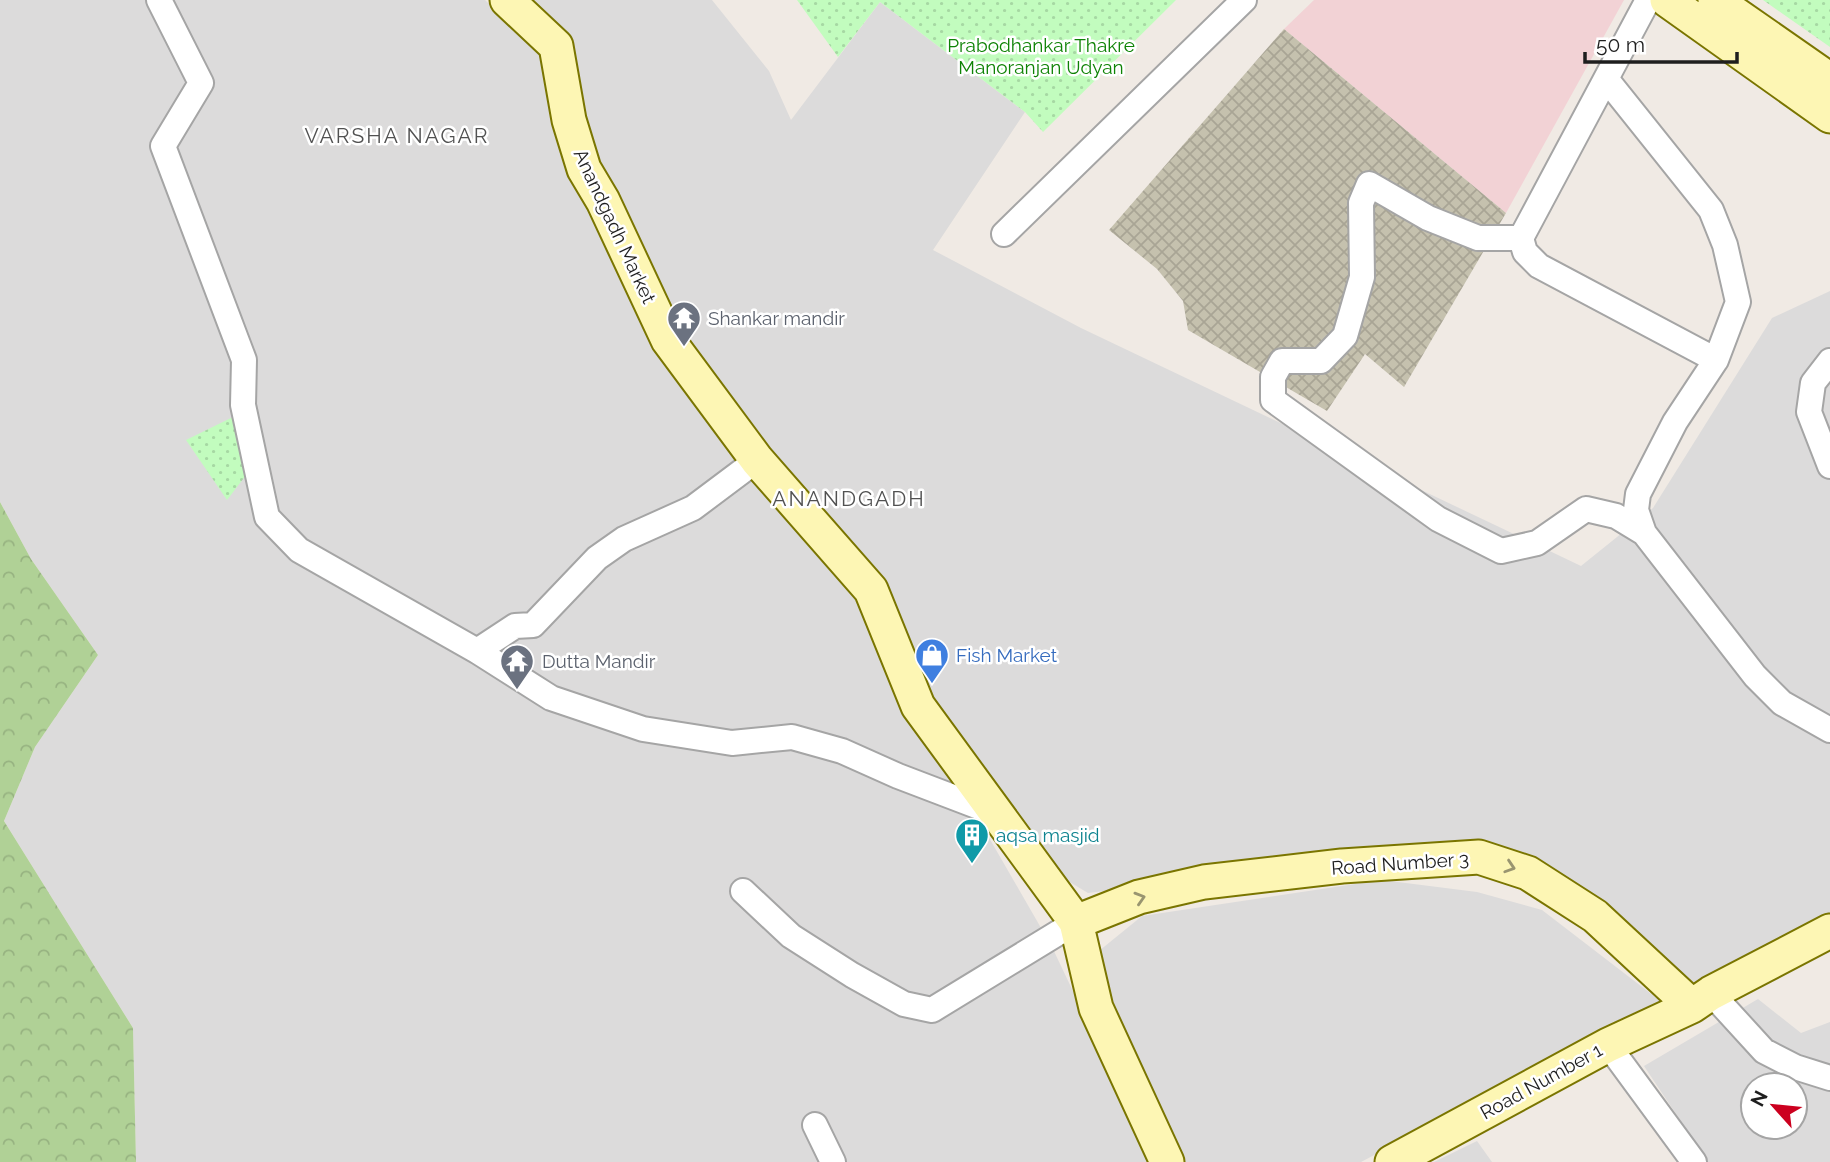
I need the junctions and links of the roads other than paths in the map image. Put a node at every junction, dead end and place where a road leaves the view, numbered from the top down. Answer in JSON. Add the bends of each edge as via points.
{"nodes":[{"id":1,"x":159,"y":0,"type":"edge"},
{"id":2,"x":507,"y":0,"type":"edge"},
{"id":3,"x":1244,"y":0,"type":"edge"},
{"id":4,"x":1648,"y":0,"type":"edge"},
{"id":5,"x":1667,"y":0,"type":"edge"},
{"id":6,"x":1715,"y":0,"type":"edge"},
{"id":7,"x":1607,"y":80,"type":"junction"},
{"id":8,"x":1830,"y":80,"type":"edge"},
{"id":9,"x":1830,"y":116,"type":"edge"},
{"id":10,"x":1004,"y":234,"type":"dead end"},
{"id":11,"x":1521,"y":238,"type":"junction"},
{"id":12,"x":1716,"y":360,"type":"junction"},
{"id":13,"x":1830,"y":361,"type":"edge"},
{"id":14,"x":757,"y":460,"type":"junction"},
{"id":15,"x":1830,"y":466,"type":"edge"},
{"id":16,"x":1644,"y":533,"type":"junction"},
{"id":17,"x":477,"y":651,"type":"junction"},
{"id":18,"x":1830,"y":730,"type":"edge"},
{"id":19,"x":995,"y":813,"type":"junction"},
{"id":20,"x":743,"y":891,"type":"dead end"},
{"id":21,"x":1076,"y":922,"type":"junction"},
{"id":22,"x":1830,"y":931,"type":"edge"},
{"id":23,"x":1702,"y":1000,"type":"junction"},
{"id":24,"x":1608,"y":1045,"type":"junction"},
{"id":25,"x":1830,"y":1078,"type":"edge"},
{"id":26,"x":816,"y":1125,"type":"dead end"},
{"id":27,"x":832,"y":1162,"type":"edge"},
{"id":28,"x":1167,"y":1162,"type":"edge"},
{"id":29,"x":1392,"y":1162,"type":"edge"},
{"id":30,"x":1694,"y":1162,"type":"edge"}],
"edges":[{"from":1,"to":17,"type":"street","via":[[201,83],[163,146],[244,360],[243,405],[267,517],[299,550]]},
{"from":2,"to":14,"type":"street","name":"Anandgadh Market","via":[[555,46],[584,169],[668,340]]},
{"from":3,"to":10,"type":"street"},
{"from":4,"to":7,"type":"street"},
{"from":5,"to":9,"type":"street"},
{"from":6,"to":8,"type":"street"},
{"from":7,"to":11,"type":"street"},
{"from":7,"to":12,"type":"street","via":[[1711,210],[1725,245],[1738,302]]},
{"from":11,"to":12,"type":"street","via":[[1525,252],[1539,266]]},
{"from":11,"to":16,"type":"street","via":[[1478,238],[1428,218],[1369,184],[1361,203],[1362,277],[1345,336],[1321,361],[1282,361],[1273,377],[1273,400],[1438,519],[1501,551],[1537,543],[1586,509],[1616,516]]},
{"from":12,"to":16,"type":"street","via":[[1675,422],[1638,494],[1636,510]]},
{"from":13,"to":15,"type":"street","via":[[1813,383],[1810,412]]},
{"from":14,"to":17,"type":"street","via":[[693,508],[624,539],[597,558],[533,625],[515,626]]},
{"from":14,"to":19,"type":"street","name":"Anandgadh Market","via":[[871,590],[918,706]]},
{"from":16,"to":18,"type":"street","via":[[1755,677],[1782,703]]},
{"from":17,"to":19,"type":"street","via":[[551,698],[643,729],[732,743],[792,737],[842,751]]},
{"from":19,"to":21,"type":"street","name":"Anandgadh Market"},
{"from":20,"to":21,"type":"street","via":[[791,936],[852,975],[904,1004],[932,1010]]},
{"from":21,"to":23,"type":"street","name":"Road Number 3","one_way":true,"via":[[1139,897],[1204,882],[1479,857],[1528,873],[1595,916]]},
{"from":21,"to":28,"type":"street","name":"Anandgadh Market","via":[[1096,1008]]},
{"from":22,"to":23,"type":"street"},
{"from":23,"to":24,"type":"street","name":"Road Number 1"},
{"from":23,"to":25,"type":"street","via":[[1764,1051]]},
{"from":24,"to":29,"type":"street","name":"Road Number 1"},
{"from":24,"to":30,"type":"street"},
{"from":26,"to":27,"type":"street"}]}
